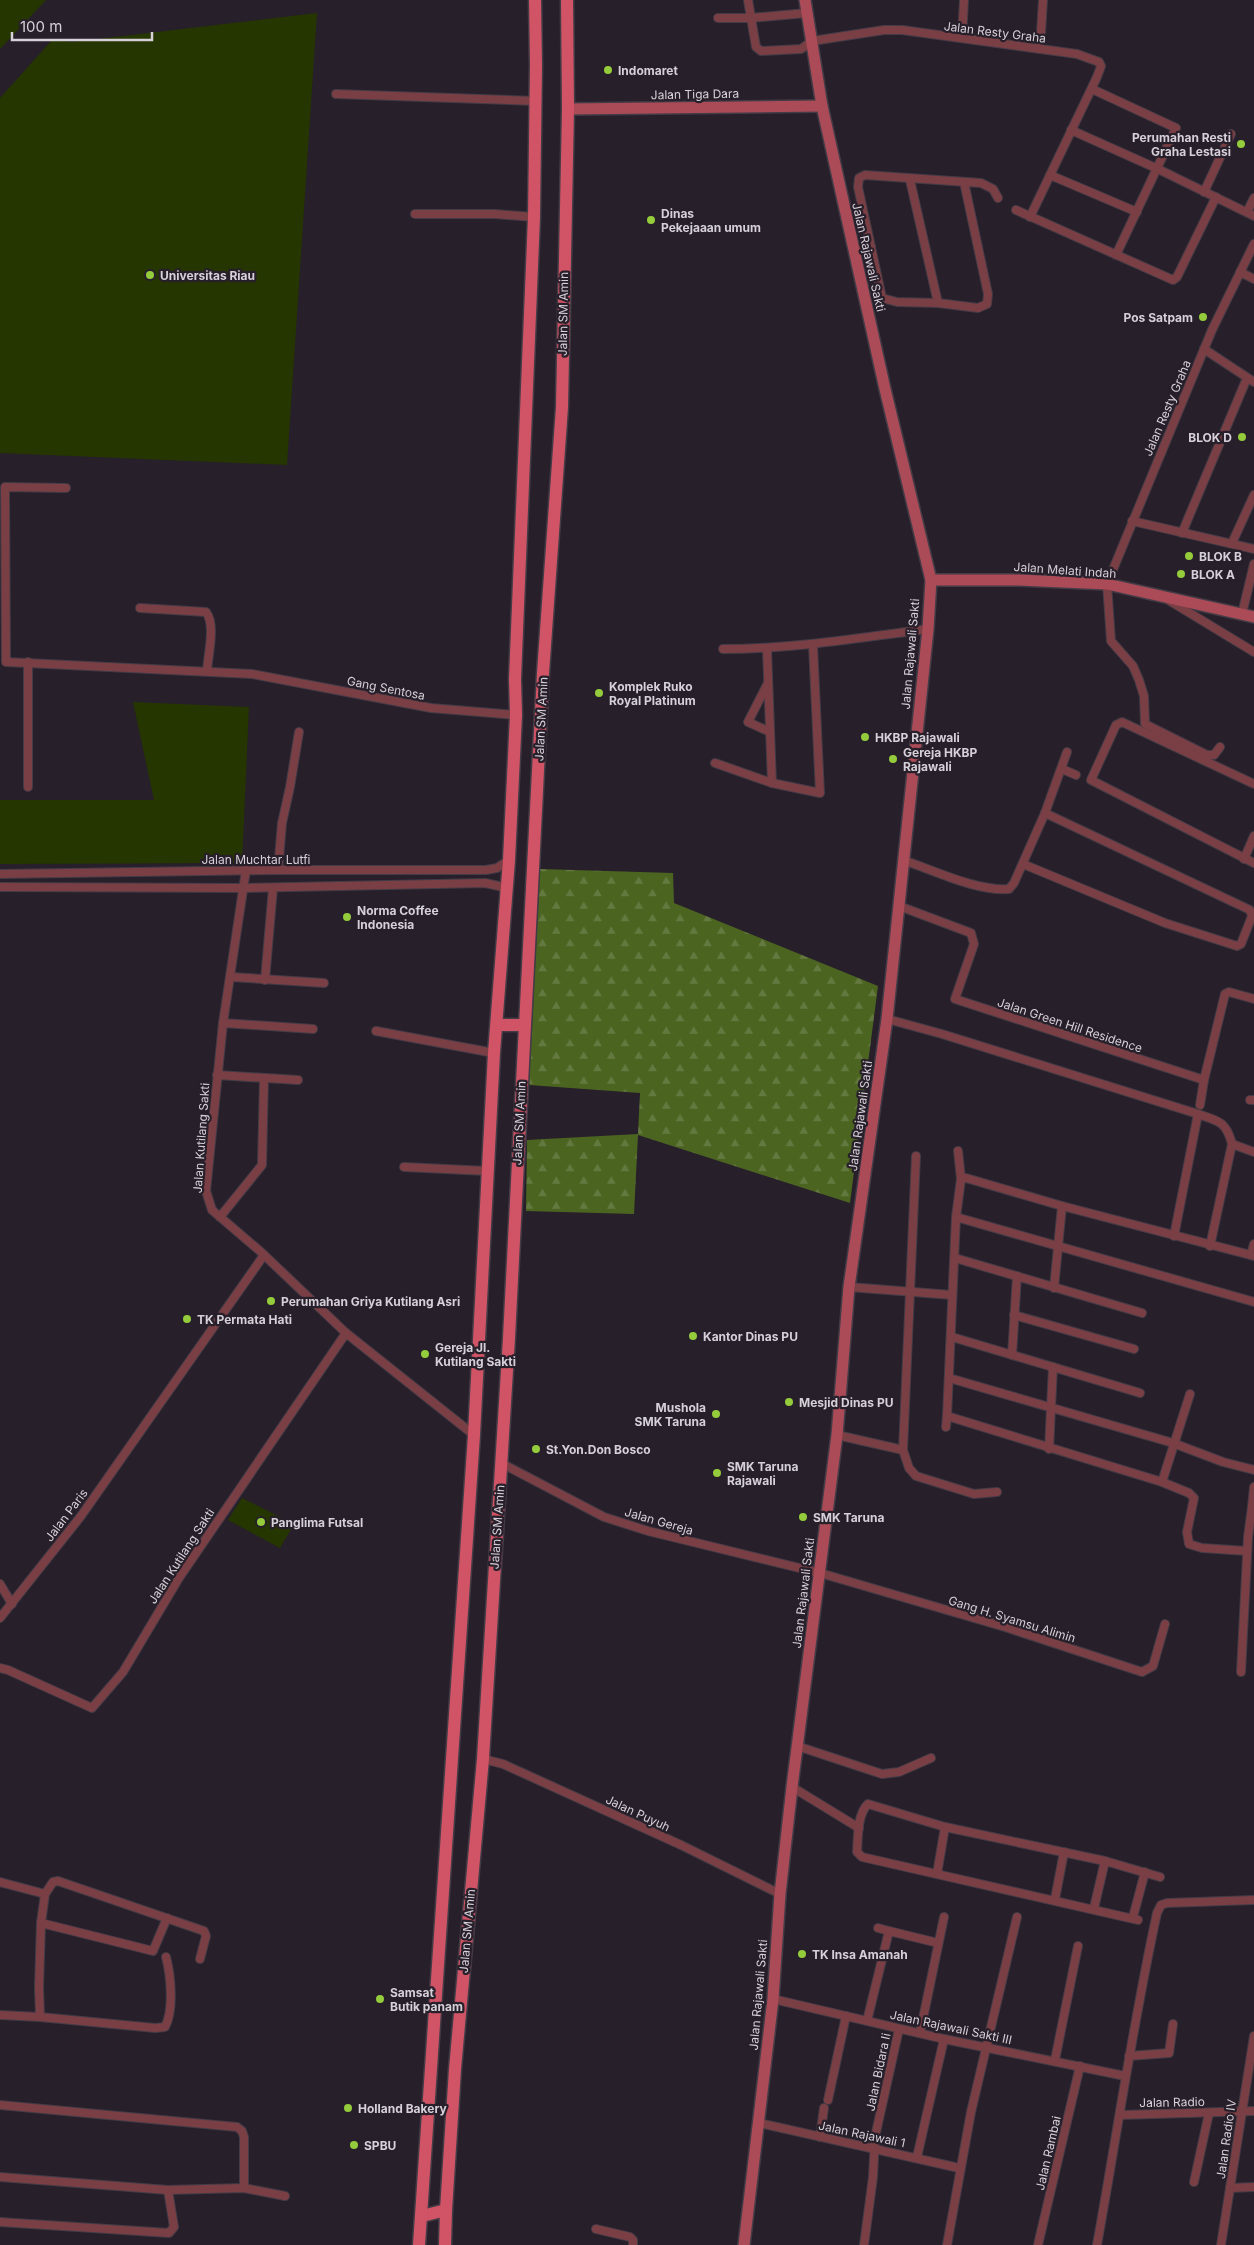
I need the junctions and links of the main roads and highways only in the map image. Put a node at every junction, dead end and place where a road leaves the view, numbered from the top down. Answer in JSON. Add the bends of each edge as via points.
{"nodes":[{"id":1,"x":534,"y":0,"type":"edge"},
{"id":2,"x":567,"y":0,"type":"edge"},
{"id":3,"x":524,"y":1025,"type":"junction"},
{"id":4,"x":497,"y":1026,"type":"junction"},
{"id":5,"x":446,"y":2210,"type":"junction"},
{"id":6,"x":422,"y":2216,"type":"junction"},
{"id":7,"x":419,"y":2245,"type":"edge"},
{"id":8,"x":445,"y":2245,"type":"edge"}],
"edges":[{"from":1,"to":4,"type":"main road","name":"Jalan SM Amin","via":[[534,217],[508,890]]},
{"from":2,"to":3,"type":"main road","name":"Jalan SM Amin","via":[[562,407],[543,674]]},
{"from":3,"to":4,"type":"main road"},
{"from":3,"to":5,"type":"main road","name":"Jalan SM Amin","via":[[483,1759],[455,2069]]},
{"from":4,"to":6,"type":"main road","name":"Jalan SM Amin","via":[[474,1435]]},
{"from":5,"to":6,"type":"main road"},
{"from":5,"to":8,"type":"main road","name":"Jalan SM Amin"},
{"from":6,"to":7,"type":"main road","name":"Jalan SM Amin"}]}
